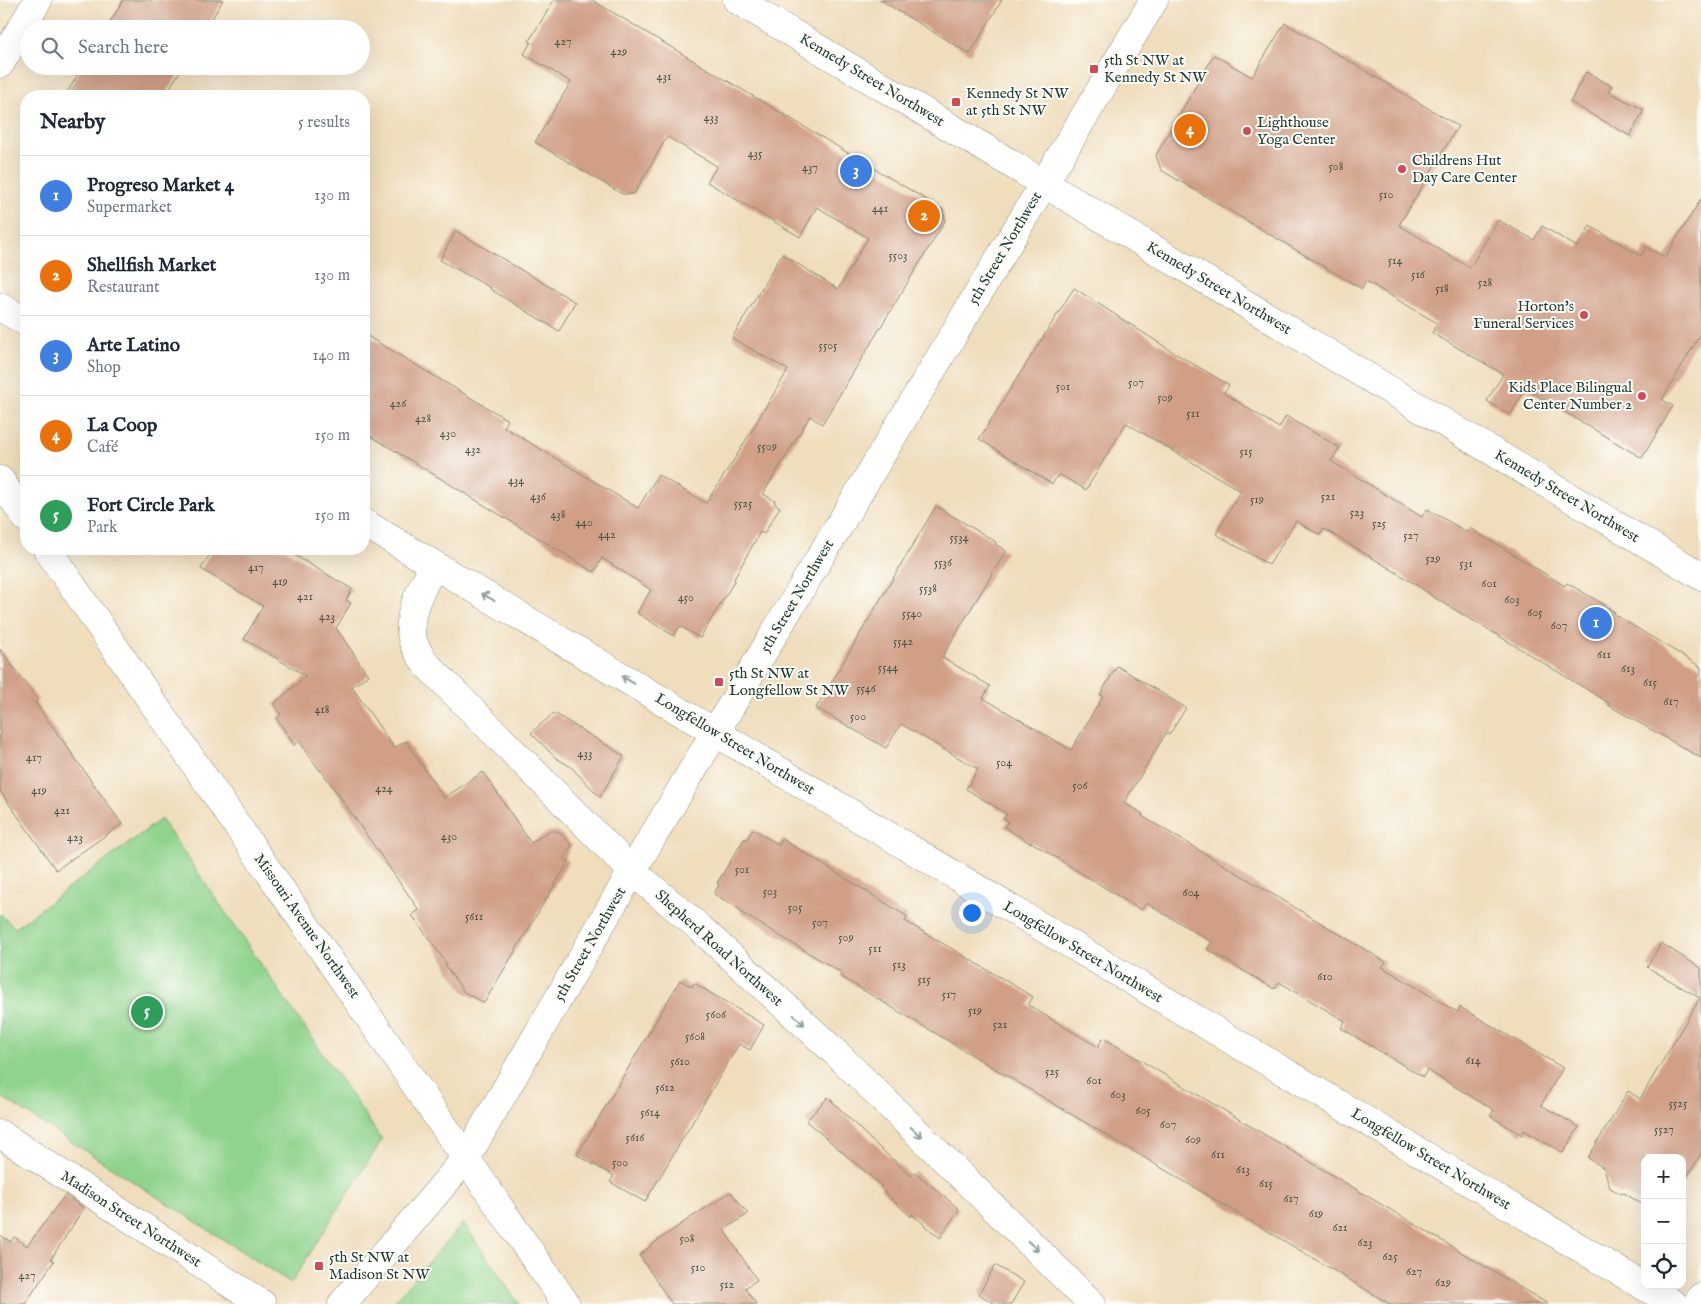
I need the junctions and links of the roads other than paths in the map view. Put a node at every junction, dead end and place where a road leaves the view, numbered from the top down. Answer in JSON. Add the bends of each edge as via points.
{"nodes":[{"id":1,"x":38,"y":0,"type":"edge"},
{"id":2,"x":737,"y":0,"type":"edge"},
{"id":3,"x":1154,"y":0,"type":"edge"},
{"id":4,"x":26,"y":20,"type":"edge"},
{"id":5,"x":20,"y":30,"type":"edge"},
{"id":6,"x":0,"y":64,"type":"edge"},
{"id":7,"x":1044,"y":183,"type":"junction"},
{"id":8,"x":0,"y":307,"type":"edge"},
{"id":9,"x":20,"y":319,"type":"edge"},
{"id":10,"x":0,"y":480,"type":"edge"},
{"id":11,"x":20,"y":509,"type":"edge"},
{"id":12,"x":370,"y":527,"type":"edge"},
{"id":13,"x":52,"y":555,"type":"edge"},
{"id":14,"x":434,"y":564,"type":"junction"},
{"id":15,"x":1701,"y":576,"type":"edge"},
{"id":16,"x":715,"y":732,"type":"junction"},
{"id":17,"x":632,"y":872,"type":"junction"},
{"id":18,"x":0,"y":1134,"type":"edge"},
{"id":19,"x":466,"y":1158,"type":"junction"},
{"id":20,"x":1701,"y":1297,"type":"edge"},
{"id":21,"x":262,"y":1304,"type":"edge"},
{"id":22,"x":342,"y":1304,"type":"edge"},
{"id":23,"x":566,"y":1304,"type":"edge"},
{"id":24,"x":1092,"y":1304,"type":"edge"},
{"id":25,"x":1674,"y":1304,"type":"edge"},
{"id":26,"x":1697,"y":1304,"type":"edge"}],
"edges":[{"from":1,"to":4,"type":"street"},
{"from":2,"to":7,"type":"street","name":"Kennedy Street Northwest"},
{"from":3,"to":7,"type":"street","name":"5th Street Northwest"},
{"from":5,"to":6,"type":"street"},
{"from":7,"to":15,"type":"street","name":"Kennedy Street Northwest"},
{"from":7,"to":16,"type":"street","name":"5th Street Northwest"},
{"from":8,"to":9,"type":"street"},
{"from":10,"to":11,"type":"street"},
{"from":12,"to":14,"type":"street","name":"Longfellow Street Northwest"},
{"from":13,"to":19,"type":"street","name":"Missouri Avenue Northwest"},
{"from":16,"to":14,"type":"street","name":"Longfellow Street Northwest","one_way":true},
{"from":14,"to":17,"type":"street","name":"Shepherd Road Northwest","via":[[416,600],[410,623],[413,643],[426,664]]},
{"from":16,"to":17,"type":"street","name":"5th Street Northwest"},
{"from":16,"to":25,"type":"street","name":"Longfellow Street Northwest"},
{"from":17,"to":19,"type":"street","name":"5th Street Northwest"},
{"from":17,"to":24,"type":"street","name":"Shepherd Road Northwest","one_way":true,"via":[[701,929],[836,1054]]},
{"from":18,"to":21,"type":"street","name":"Madison Street Northwest"},
{"from":19,"to":22,"type":"street","name":"5th Street Northwest"},
{"from":19,"to":23,"type":"street","name":"Missouri Avenue Northwest"},
{"from":20,"to":26,"type":"street"}]}
